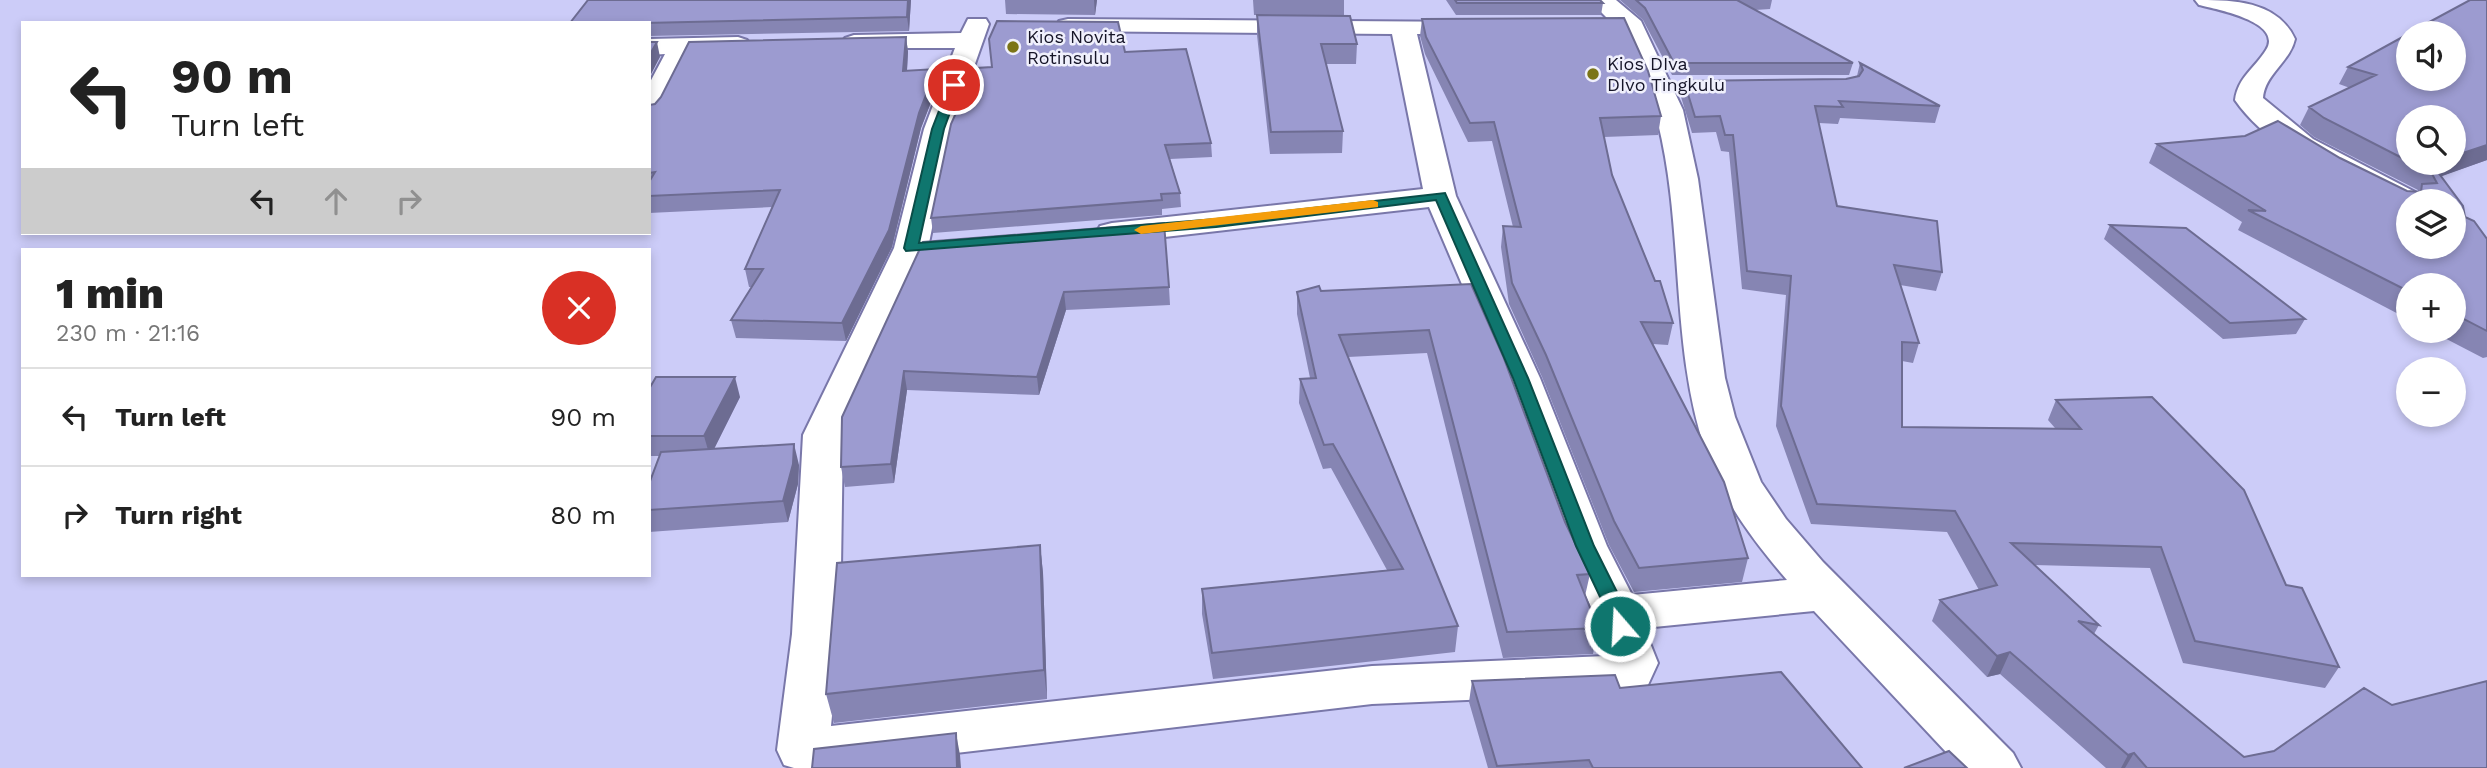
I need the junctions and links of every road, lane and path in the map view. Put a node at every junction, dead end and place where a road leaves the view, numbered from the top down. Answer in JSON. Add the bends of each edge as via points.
{"nodes":[{"id":1,"x":1224,"y":0,"type":"edge"},
{"id":2,"x":1601,"y":0,"type":"edge"},
{"id":3,"x":2207,"y":0,"type":"edge"},
{"id":4,"x":984,"y":22,"type":"edge"},
{"id":5,"x":1040,"y":26,"type":"edge"},
{"id":6,"x":1215,"y":26,"type":"junction"},
{"id":7,"x":1579,"y":26,"type":"edge"},
{"id":8,"x":1632,"y":26,"type":"junction"},
{"id":9,"x":1501,"y":27,"type":"edge"},
{"id":10,"x":1403,"y":28,"type":"junction"},
{"id":11,"x":833,"y":43,"type":"edge"},
{"id":12,"x":764,"y":44,"type":"edge"},
{"id":13,"x":682,"y":46,"type":"junction"},
{"id":14,"x":651,"y":47,"type":"edge"},
{"id":15,"x":651,"y":107,"type":"edge"},
{"id":16,"x":2396,"y":195,"type":"edge"},
{"id":17,"x":1440,"y":196,"type":"junction"},
{"id":18,"x":1082,"y":236,"type":"edge"},
{"id":19,"x":1825,"y":593,"type":"junction"},
{"id":20,"x":1621,"y":620,"type":"junction"},
{"id":21,"x":802,"y":759,"type":"edge"},
{"id":22,"x":1994,"y":768,"type":"edge"}],
"edges":[{"from":1,"to":6,"type":"street"},
{"from":2,"to":8,"type":"street"},
{"from":3,"to":16,"type":"street","via":[[2263,18],[2283,36],[2282,46],[2249,88],[2249,100],[2260,112],[2323,156]]},
{"from":4,"to":11,"type":"street"},
{"from":4,"to":21,"type":"street","via":[[938,129],[929,247],[823,435],[816,634]]},
{"from":5,"to":6,"type":"street"},
{"from":6,"to":10,"type":"street"},
{"from":7,"to":8,"type":"street"},
{"from":8,"to":19,"type":"street","via":[[1673,86],[1706,379],[1727,454],[1741,486],[1765,521]]},
{"from":9,"to":10,"type":"street"},
{"from":10,"to":17,"type":"street"},
{"from":12,"to":13,"type":"street"},
{"from":13,"to":14,"type":"street"},
{"from":13,"to":15,"type":"street"},
{"from":17,"to":18,"type":"street"},
{"from":17,"to":20,"type":"street","via":[[1521,378],[1585,546]]},
{"from":19,"to":20,"type":"street","via":[[1632,612]]},
{"from":19,"to":22,"type":"street"},
{"from":20,"to":21,"type":"street","via":[[1633,663],[1629,674],[1372,685]]}]}
